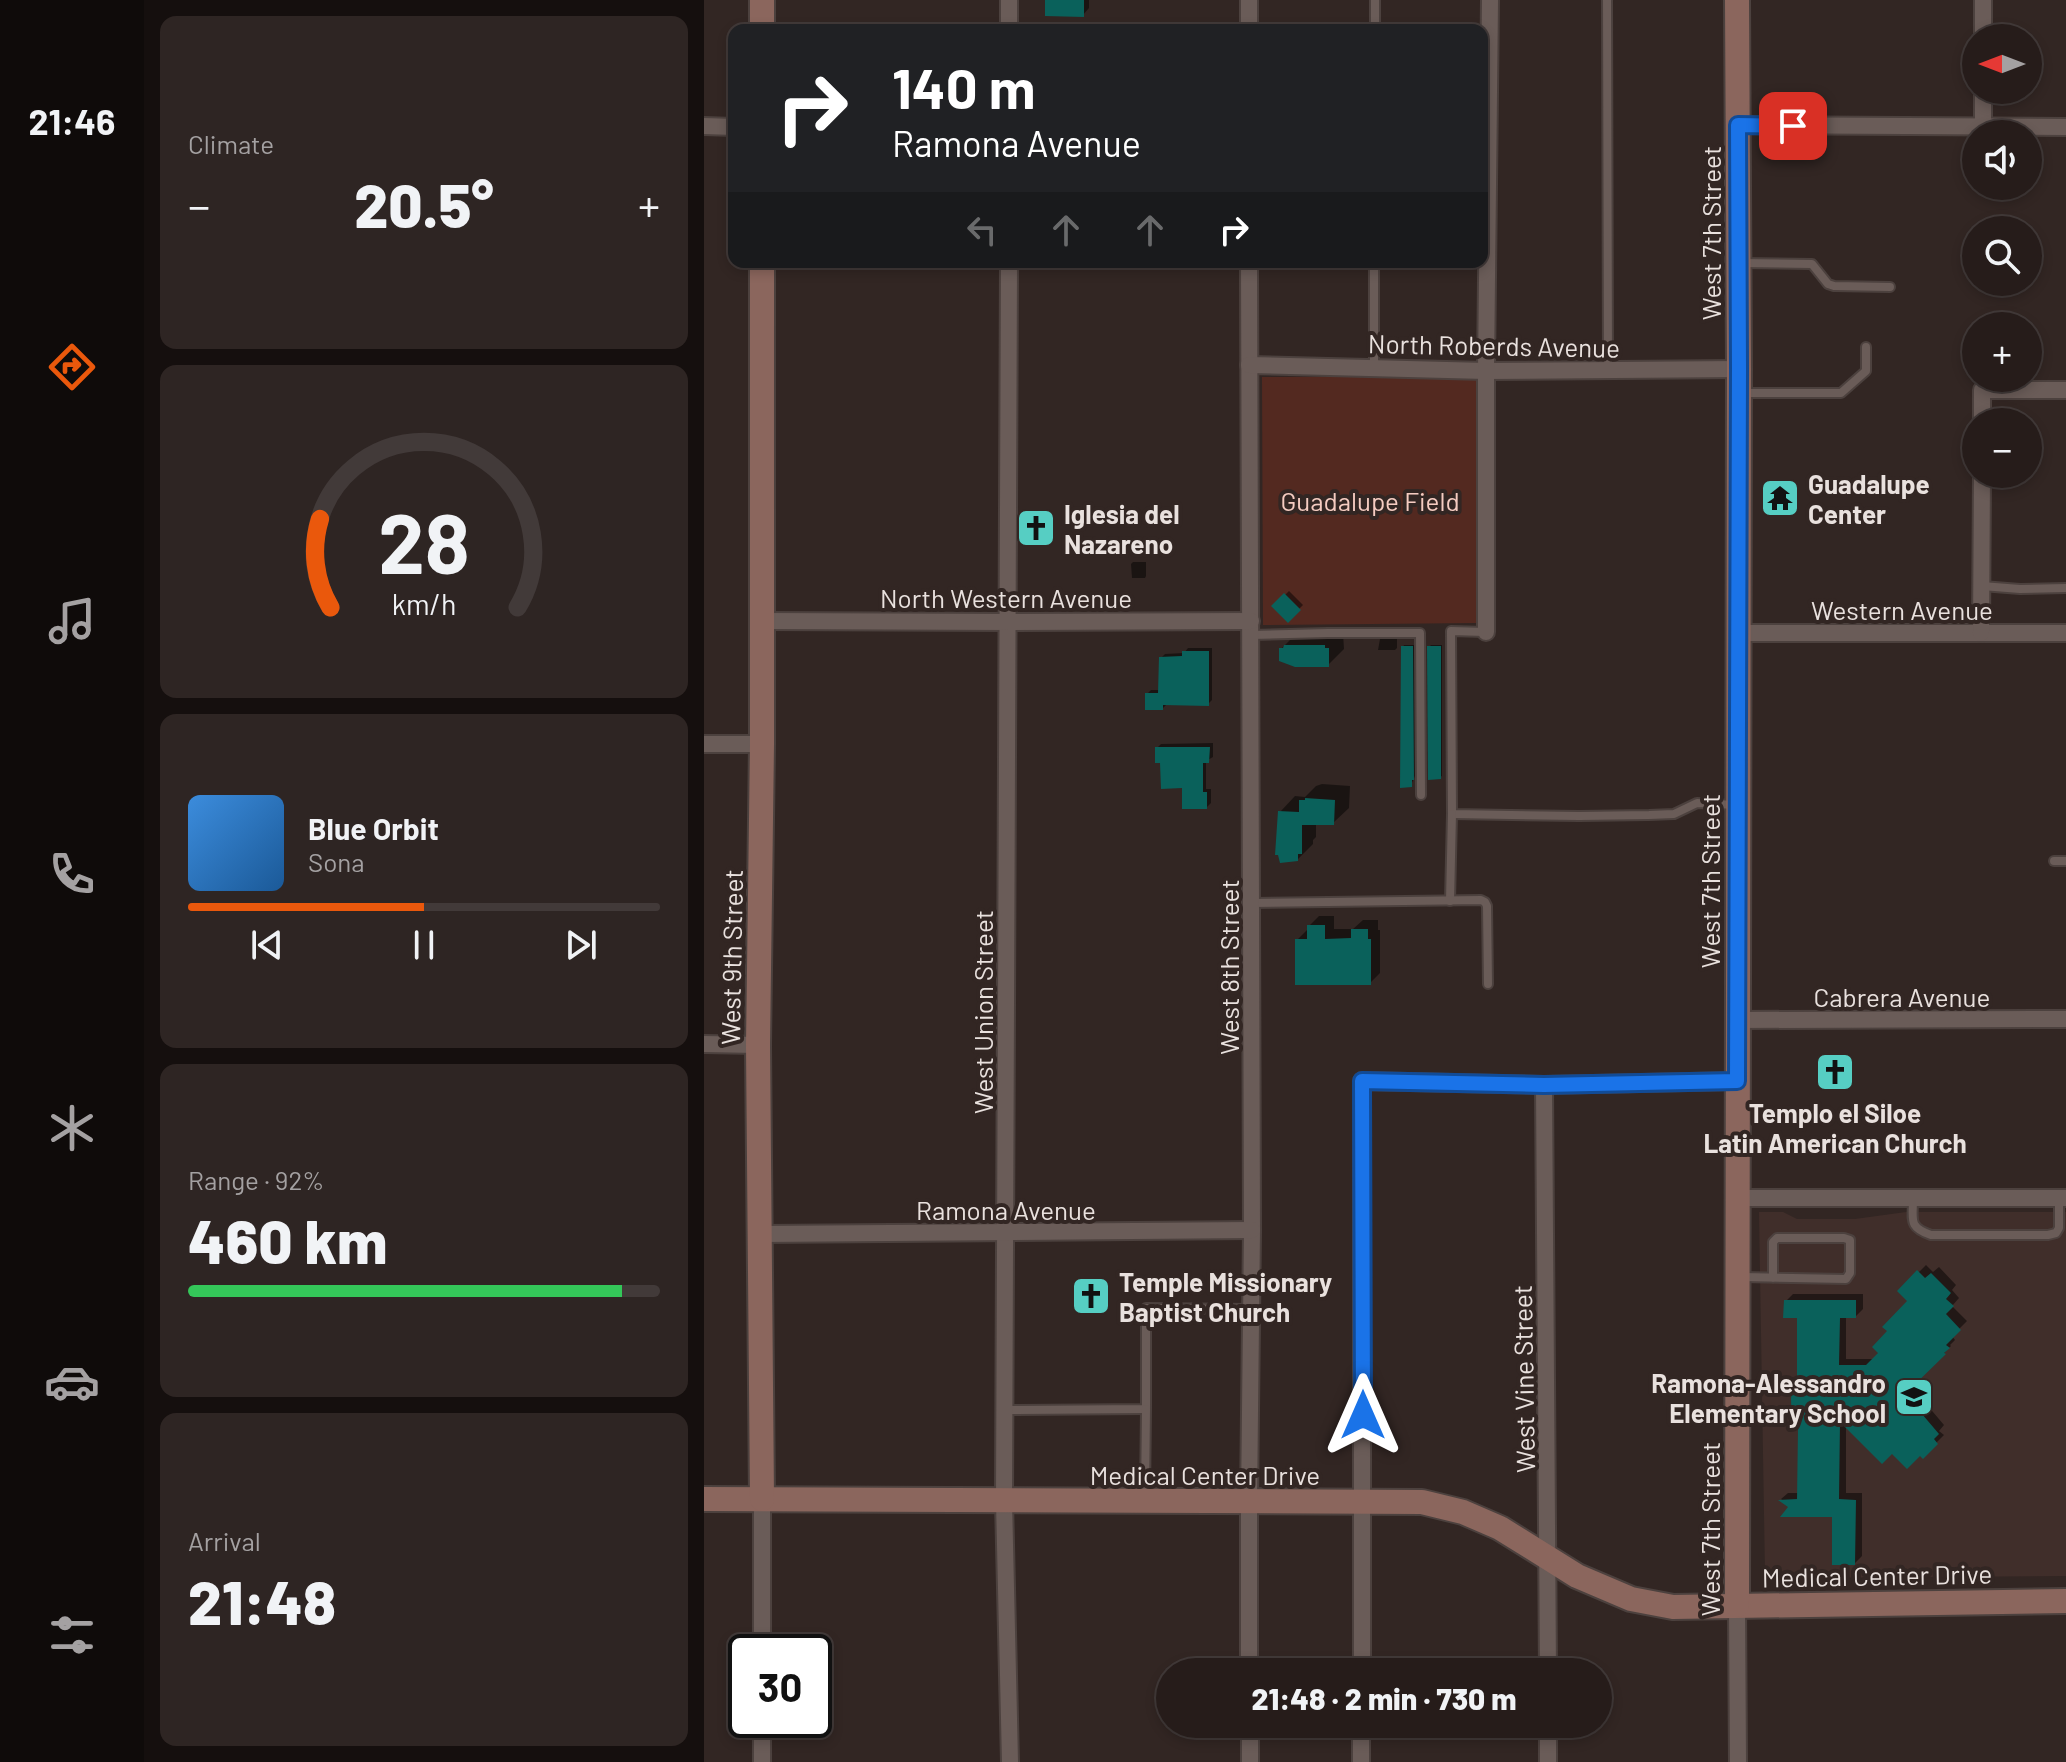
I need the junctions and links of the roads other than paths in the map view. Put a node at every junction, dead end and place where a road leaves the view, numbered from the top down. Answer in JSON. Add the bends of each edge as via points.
{"nodes":[{"id":1,"x":762,"y":0,"type":"edge"},
{"id":2,"x":1009,"y":0,"type":"edge"},
{"id":3,"x":1249,"y":0,"type":"edge"},
{"id":4,"x":1375,"y":0,"type":"edge"},
{"id":5,"x":1490,"y":0,"type":"edge"},
{"id":6,"x":1607,"y":0,"type":"edge"},
{"id":7,"x":1737,"y":0,"type":"edge"},
{"id":8,"x":1983,"y":0,"type":"edge"},
{"id":9,"x":762,"y":24,"type":"edge"},
{"id":10,"x":1009,"y":24,"type":"edge"},
{"id":11,"x":1249,"y":24,"type":"edge"},
{"id":12,"x":1375,"y":24,"type":"edge"},
{"id":13,"x":1983,"y":24,"type":"edge"},
{"id":14,"x":1738,"y":125,"type":"junction"},
{"id":15,"x":704,"y":126,"type":"edge"},
{"id":16,"x":728,"y":127,"type":"edge"},
{"id":17,"x":1962,"y":127,"type":"edge"},
{"id":18,"x":2042,"y":127,"type":"edge"},
{"id":19,"x":2066,"y":127,"type":"edge"},
{"id":20,"x":1488,"y":186,"type":"edge"},
{"id":21,"x":1738,"y":263,"type":"junction"},
{"id":22,"x":762,"y":268,"type":"edge"},
{"id":23,"x":1009,"y":268,"type":"edge"},
{"id":24,"x":1249,"y":268,"type":"edge"},
{"id":25,"x":1374,"y":268,"type":"edge"},
{"id":26,"x":1487,"y":268,"type":"edge"},
{"id":27,"x":1890,"y":287,"type":"dead end"},
{"id":28,"x":1866,"y":347,"type":"dead end"},
{"id":29,"x":1249,"y":365,"type":"junction"},
{"id":30,"x":1374,"y":368,"type":"junction"},
{"id":31,"x":1608,"y":370,"type":"junction"},
{"id":32,"x":1486,"y":371,"type":"junction"},
{"id":33,"x":1739,"y":381,"type":"junction"},
{"id":34,"x":2066,"y":390,"type":"edge"},
{"id":35,"x":1982,"y":408,"type":"edge"},
{"id":36,"x":1982,"y":488,"type":"edge"},
{"id":37,"x":1981,"y":586,"type":"junction"},
{"id":38,"x":2066,"y":588,"type":"edge"},
{"id":39,"x":762,"y":621,"type":"junction"},
{"id":40,"x":1009,"y":622,"type":"junction"},
{"id":41,"x":1251,"y":628,"type":"junction"},
{"id":42,"x":1486,"y":632,"type":"joint"},
{"id":43,"x":1738,"y":633,"type":"junction"},
{"id":44,"x":1981,"y":633,"type":"junction"},
{"id":45,"x":2066,"y":633,"type":"edge"},
{"id":46,"x":704,"y":744,"type":"edge"},
{"id":47,"x":762,"y":744,"type":"junction"},
{"id":48,"x":1421,"y":795,"type":"dead end"},
{"id":49,"x":1737,"y":805,"type":"junction"},
{"id":50,"x":1452,"y":814,"type":"junction"},
{"id":51,"x":2054,"y":861,"type":"dead end"},
{"id":52,"x":2066,"y":861,"type":"edge"},
{"id":53,"x":1450,"y":901,"type":"junction"},
{"id":54,"x":1252,"y":903,"type":"junction"},
{"id":55,"x":1488,"y":984,"type":"dead end"},
{"id":56,"x":2066,"y":1019,"type":"edge"},
{"id":57,"x":1737,"y":1020,"type":"junction"},
{"id":58,"x":704,"y":1044,"type":"edge"},
{"id":59,"x":758,"y":1045,"type":"junction"},
{"id":60,"x":1737,"y":1081,"type":"junction"},
{"id":61,"x":1544,"y":1085,"type":"junction"},
{"id":62,"x":1737,"y":1198,"type":"junction"},
{"id":63,"x":1913,"y":1198,"type":"junction"},
{"id":64,"x":2062,"y":1198,"type":"edge"},
{"id":65,"x":1252,"y":1230,"type":"junction"},
{"id":66,"x":1004,"y":1233,"type":"junction"},
{"id":67,"x":760,"y":1234,"type":"junction"},
{"id":68,"x":1737,"y":1277,"type":"junction"},
{"id":69,"x":1773,"y":1278,"type":"junction"},
{"id":70,"x":1251,"y":1309,"type":"junction"},
{"id":71,"x":1146,"y":1409,"type":"junction"},
{"id":72,"x":1005,"y":1410,"type":"junction"},
{"id":73,"x":704,"y":1499,"type":"edge"},
{"id":74,"x":762,"y":1499,"type":"junction"},
{"id":75,"x":1004,"y":1501,"type":"junction"},
{"id":76,"x":1145,"y":1501,"type":"junction"},
{"id":77,"x":1249,"y":1502,"type":"junction"},
{"id":78,"x":1363,"y":1503,"type":"junction"},
{"id":79,"x":1548,"y":1557,"type":"junction"},
{"id":80,"x":2066,"y":1601,"type":"edge"},
{"id":81,"x":1737,"y":1605,"type":"junction"},
{"id":82,"x":762,"y":1634,"type":"edge"},
{"id":83,"x":1249,"y":1658,"type":"edge"},
{"id":84,"x":1362,"y":1658,"type":"edge"},
{"id":85,"x":1548,"y":1658,"type":"edge"},
{"id":86,"x":762,"y":1738,"type":"edge"},
{"id":87,"x":1250,"y":1738,"type":"edge"},
{"id":88,"x":1361,"y":1738,"type":"edge"},
{"id":89,"x":1548,"y":1738,"type":"edge"},
{"id":90,"x":762,"y":1762,"type":"edge"},
{"id":91,"x":1010,"y":1762,"type":"edge"},
{"id":92,"x":1250,"y":1762,"type":"edge"},
{"id":93,"x":1361,"y":1762,"type":"edge"},
{"id":94,"x":1548,"y":1762,"type":"edge"},
{"id":95,"x":1738,"y":1762,"type":"edge"}],
"edges":[{"from":1,"to":9,"type":"street"},
{"from":2,"to":10,"type":"street"},
{"from":3,"to":11,"type":"street"},
{"from":4,"to":12,"type":"lane"},
{"from":5,"to":20,"type":"street"},
{"from":6,"to":31,"type":"lane"},
{"from":7,"to":14,"type":"street","name":"West 7th Street"},
{"from":8,"to":13,"type":"street"},
{"from":14,"to":17,"type":"street"},
{"from":14,"to":21,"type":"street","name":"West 7th Street"},
{"from":15,"to":16,"type":"street"},
{"from":18,"to":19,"type":"street"},
{"from":21,"to":27,"type":"lane","via":[[1812,264],[1834,286]]},
{"from":21,"to":33,"type":"street","name":"West 7th Street"},
{"from":22,"to":39,"type":"street","name":"West 9th Street"},
{"from":23,"to":40,"type":"street","name":"West Union Street"},
{"from":24,"to":29,"type":"street","name":"West 8th Street"},
{"from":25,"to":30,"type":"lane"},
{"from":26,"to":32,"type":"street"},
{"from":28,"to":33,"type":"lane","via":[[1866,371],[1841,393]]},
{"from":29,"to":30,"type":"street","name":"North Roberds Avenue"},
{"from":29,"to":41,"type":"street","name":"West 8th Street"},
{"from":30,"to":32,"type":"street","name":"North Roberds Avenue"},
{"from":31,"to":32,"type":"street","name":"North Roberds Avenue"},
{"from":31,"to":33,"type":"street","name":"North Roberds Avenue"},
{"from":32,"to":42,"type":"street"},
{"from":33,"to":43,"type":"street","name":"West 7th Street"},
{"from":34,"to":35,"type":"street","via":[[1982,390]]},
{"from":36,"to":37,"type":"street"},
{"from":37,"to":38,"type":"lane"},
{"from":37,"to":44,"type":"street"},
{"from":39,"to":40,"type":"street","name":"North Western Avenue"},
{"from":39,"to":47,"type":"street","name":"West 9th Street"},
{"from":40,"to":41,"type":"street","name":"North Western Avenue"},
{"from":40,"to":66,"type":"street","name":"West Union Street"},
{"from":41,"to":48,"type":"lane","via":[[1420,633]]},
{"from":41,"to":54,"type":"street","name":"West 8th Street"},
{"from":42,"to":50,"type":"lane","via":[[1451,631]]},
{"from":43,"to":44,"type":"street","name":"Western Avenue"},
{"from":43,"to":49,"type":"street","name":"West 7th Street"},
{"from":44,"to":45,"type":"street","name":"Western Avenue"},
{"from":46,"to":47,"type":"street"},
{"from":47,"to":59,"type":"street","name":"West 9th Street"},
{"from":49,"to":50,"type":"lane","via":[[1697,803],[1674,814],[1649,815]]},
{"from":49,"to":57,"type":"street","name":"West 7th Street"},
{"from":50,"to":53,"type":"lane"},
{"from":51,"to":52,"type":"lane"},
{"from":53,"to":54,"type":"lane"},
{"from":53,"to":55,"type":"lane","via":[[1481,900],[1487,906]]},
{"from":54,"to":65,"type":"street","name":"West 8th Street"},
{"from":56,"to":57,"type":"street","name":"Cabrera Avenue"},
{"from":57,"to":60,"type":"street","name":"West 7th Street"},
{"from":58,"to":59,"type":"street"},
{"from":59,"to":67,"type":"street","name":"West 9th Street"},
{"from":60,"to":61,"type":"street"},
{"from":60,"to":62,"type":"street","name":"West 7th Street"},
{"from":61,"to":78,"type":"street","via":[[1362,1081]]},
{"from":61,"to":79,"type":"street","name":"West Vine Street"},
{"from":62,"to":63,"type":"street"},
{"from":62,"to":68,"type":"street","name":"West 7th Street"},
{"from":63,"to":64,"type":"street"},
{"from":63,"to":64,"type":"lane","via":[[1913,1223],[1931,1235],[2056,1233]]},
{"from":65,"to":66,"type":"street","name":"Ramona Avenue"},
{"from":65,"to":70,"type":"street","name":"West 8th Street"},
{"from":66,"to":67,"type":"street","name":"Ramona Avenue"},
{"from":66,"to":72,"type":"street","name":"West Union Street"},
{"from":67,"to":74,"type":"street","name":"West 9th Street"},
{"from":68,"to":69,"type":"lane"},
{"from":68,"to":81,"type":"street","name":"West 7th Street"},
{"from":69,"to":69,"type":"lane","via":[[1846,1279],[1850,1240],[1777,1238]]},
{"from":70,"to":71,"type":"lane","via":[[1146,1308]]},
{"from":70,"to":77,"type":"street","name":"West 8th Street"},
{"from":71,"to":72,"type":"lane"},
{"from":71,"to":76,"type":"lane"},
{"from":72,"to":75,"type":"street","name":"West Union Street"},
{"from":73,"to":74,"type":"street","name":"Medical Center Drive"},
{"from":74,"to":75,"type":"street","name":"Medical Center Drive"},
{"from":74,"to":82,"type":"street","name":"West 9th Street"},
{"from":75,"to":76,"type":"street","name":"Medical Center Drive"},
{"from":75,"to":91,"type":"street","name":"West Union Street"},
{"from":76,"to":77,"type":"street","name":"Medical Center Drive"},
{"from":77,"to":78,"type":"street","name":"Medical Center Drive"},
{"from":77,"to":83,"type":"street","name":"West 8th Street"},
{"from":78,"to":79,"type":"street","name":"Medical Center Drive","via":[[1422,1502],[1463,1512]]},
{"from":78,"to":84,"type":"street"},
{"from":79,"to":81,"type":"street","name":"Medical Center Drive","via":[[1631,1599],[1673,1607]]},
{"from":79,"to":85,"type":"street","name":"West Vine Street"},
{"from":80,"to":81,"type":"street","name":"Medical Center Drive"},
{"from":81,"to":95,"type":"street","name":"West 7th Street"},
{"from":86,"to":90,"type":"street"},
{"from":87,"to":92,"type":"street"},
{"from":88,"to":93,"type":"street"},
{"from":89,"to":94,"type":"street"}]}
